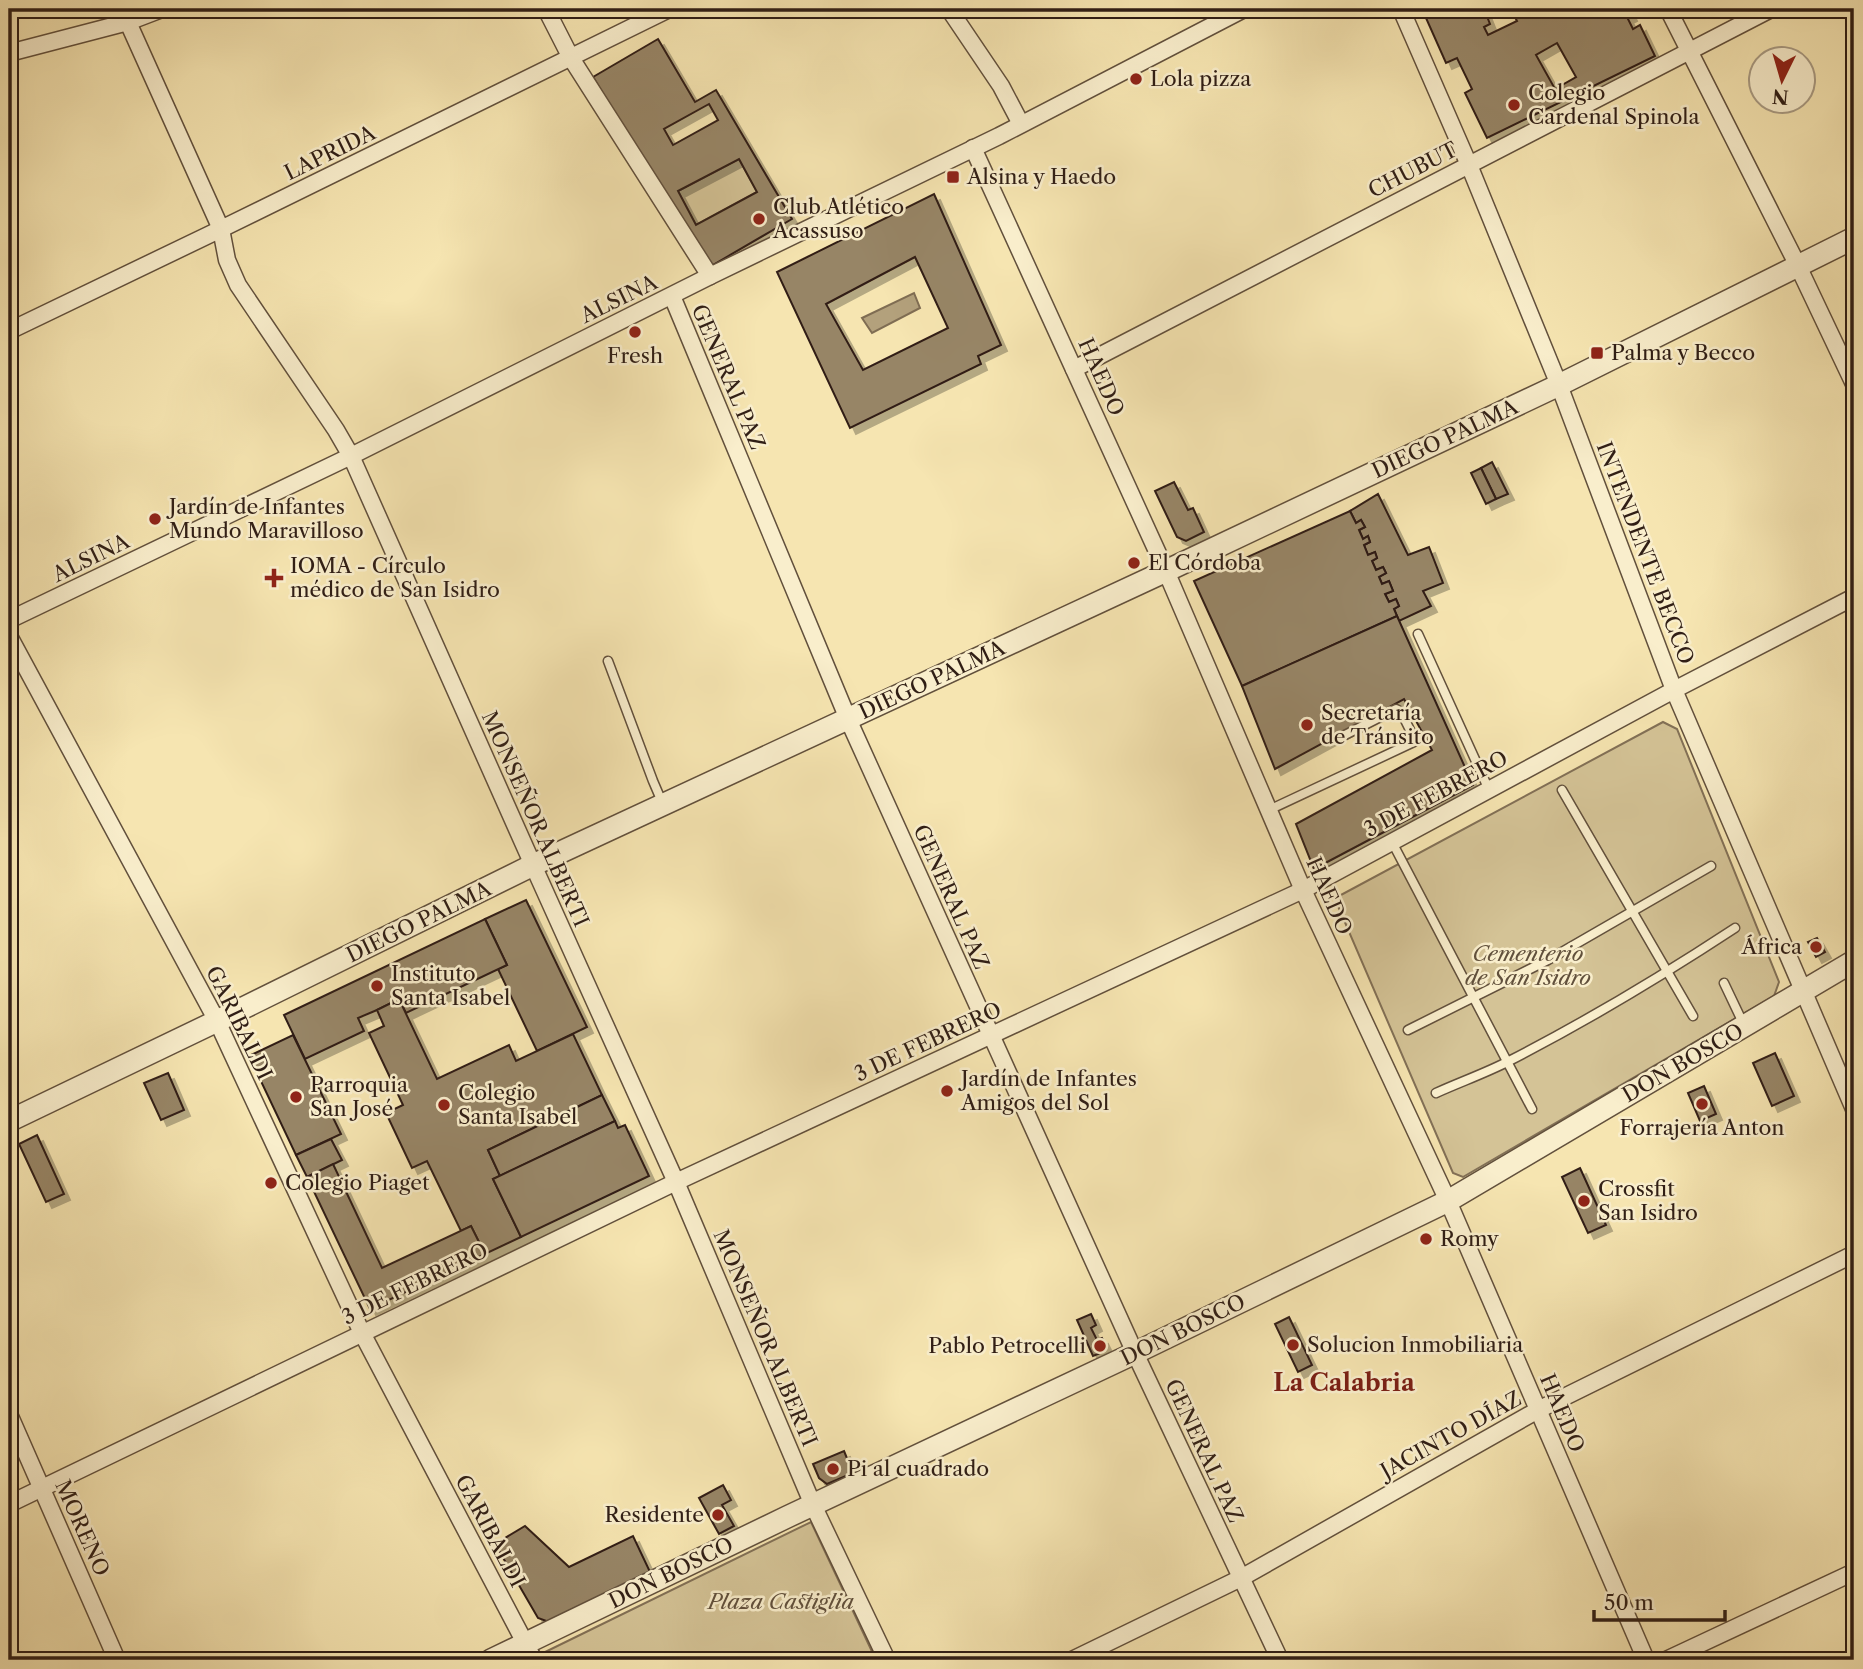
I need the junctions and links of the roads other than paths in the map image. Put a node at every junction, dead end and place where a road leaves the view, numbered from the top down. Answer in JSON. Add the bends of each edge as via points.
{"nodes":[{"id":1,"x":162,"y":9,"type":"edge"},
{"id":2,"x":546,"y":9,"type":"edge"},
{"id":3,"x":669,"y":9,"type":"edge"},
{"id":4,"x":950,"y":9,"type":"edge"},
{"id":5,"x":1244,"y":9,"type":"edge"},
{"id":6,"x":1401,"y":9,"type":"edge"},
{"id":7,"x":1668,"y":9,"type":"edge"},
{"id":8,"x":1771,"y":9,"type":"edge"},
{"id":9,"x":125,"y":15,"type":"edge"},
{"id":10,"x":1689,"y":51,"type":"junction"},
{"id":11,"x":9,"y":53,"type":"edge"},
{"id":12,"x":572,"y":58,"type":"junction"},
{"id":13,"x":1021,"y":124,"type":"junction"},
{"id":14,"x":974,"y":148,"type":"junction"},
{"id":15,"x":1469,"y":165,"type":"junction"},
{"id":16,"x":221,"y":229,"type":"junction"},
{"id":17,"x":1854,"y":238,"type":"edge"},
{"id":18,"x":1798,"y":266,"type":"junction"},
{"id":19,"x":710,"y":276,"type":"junction"},
{"id":20,"x":672,"y":296,"type":"junction"},
{"id":21,"x":9,"y":331,"type":"edge"},
{"id":22,"x":1074,"y":369,"type":"junction"},
{"id":23,"x":1854,"y":384,"type":"edge"},
{"id":24,"x":1559,"y":385,"type":"junction"},
{"id":25,"x":351,"y":456,"type":"junction"},
{"id":26,"x":1166,"y":570,"type":"junction"},
{"id":27,"x":1854,"y":597,"type":"edge"},
{"id":28,"x":9,"y":620,"type":"edge"},
{"id":29,"x":1419,"y":634,"type":"dead end"},
{"id":30,"x":9,"y":636,"type":"edge"},
{"id":31,"x":608,"y":661,"type":"dead end"},
{"id":32,"x":1674,"y":690,"type":"junction"},
{"id":33,"x":848,"y":719,"type":"junction"},
{"id":34,"x":1341,"y":737,"type":"dead end"},
{"id":35,"x":1489,"y":790,"type":"junction"},
{"id":36,"x":1562,"y":790,"type":"dead end"},
{"id":37,"x":663,"y":805,"type":"junction"},
{"id":38,"x":1269,"y":810,"type":"junction"},
{"id":39,"x":1392,"y":842,"type":"junction"},
{"id":40,"x":533,"y":865,"type":"junction"},
{"id":41,"x":1711,"y":866,"type":"dead end"},
{"id":42,"x":1303,"y":890,"type":"junction"},
{"id":43,"x":1632,"y":911,"type":"junction"},
{"id":44,"x":1735,"y":928,"type":"dead end"},
{"id":45,"x":1854,"y":961,"type":"edge"},
{"id":46,"x":1668,"y":972,"type":"junction"},
{"id":47,"x":1724,"y":983,"type":"dead end"},
{"id":48,"x":1805,"y":991,"type":"junction"},
{"id":49,"x":1474,"y":998,"type":"junction"},
{"id":50,"x":1693,"y":1016,"type":"dead end"},
{"id":51,"x":217,"y":1021,"type":"junction"},
{"id":52,"x":1745,"y":1027,"type":"junction"},
{"id":53,"x":1408,"y":1030,"type":"dead end"},
{"id":54,"x":990,"y":1036,"type":"junction"},
{"id":55,"x":1507,"y":1062,"type":"junction"},
{"id":56,"x":1436,"y":1093,"type":"dead end"},
{"id":57,"x":1532,"y":1109,"type":"dead end"},
{"id":58,"x":1854,"y":1109,"type":"edge"},
{"id":59,"x":9,"y":1121,"type":"edge"},
{"id":60,"x":676,"y":1182,"type":"junction"},
{"id":61,"x":1448,"y":1201,"type":"junction"},
{"id":62,"x":1854,"y":1254,"type":"edge"},
{"id":63,"x":362,"y":1332,"type":"junction"},
{"id":64,"x":1135,"y":1353,"type":"junction"},
{"id":65,"x":1538,"y":1410,"type":"junction"},
{"id":66,"x":9,"y":1413,"type":"edge"},
{"id":67,"x":42,"y":1489,"type":"junction"},
{"id":68,"x":9,"y":1504,"type":"edge"},
{"id":69,"x":813,"y":1505,"type":"junction"},
{"id":70,"x":1854,"y":1572,"type":"edge"},
{"id":71,"x":1241,"y":1577,"type":"junction"},
{"id":72,"x":529,"y":1652,"type":"edge"},
{"id":73,"x":117,"y":1660,"type":"edge"},
{"id":74,"x":491,"y":1660,"type":"edge"},
{"id":75,"x":887,"y":1660,"type":"edge"},
{"id":76,"x":1072,"y":1660,"type":"edge"},
{"id":77,"x":1280,"y":1660,"type":"edge"},
{"id":78,"x":1646,"y":1660,"type":"edge"},
{"id":79,"x":1666,"y":1660,"type":"edge"}],
"edges":[{"from":1,"to":9,"type":"street"},
{"from":2,"to":12,"type":"street","name":"GENERAL PAZ"},
{"from":3,"to":12,"type":"street","name":"LAPRIDA"},
{"from":4,"to":13,"type":"street"},
{"from":5,"to":13,"type":"street","name":"ALSINA"},
{"from":6,"to":15,"type":"street","name":"INTENDENTE BECCO"},
{"from":7,"to":10,"type":"street"},
{"from":8,"to":10,"type":"street","name":"CHUBUT"},
{"from":9,"to":11,"type":"street"},
{"from":9,"to":16,"type":"street","name":"MONSEÑOR ALBERTI"},
{"from":10,"to":15,"type":"street","name":"CHUBUT"},
{"from":10,"to":18,"type":"street"},
{"from":12,"to":16,"type":"street","name":"LAPRIDA"},
{"from":12,"to":19,"type":"street","name":"GENERAL PAZ"},
{"from":13,"to":14,"type":"street","name":"ALSINA"},
{"from":14,"to":19,"type":"street","name":"ALSINA"},
{"from":14,"to":22,"type":"street","name":"HAEDO"},
{"from":15,"to":22,"type":"street","name":"CHUBUT"},
{"from":15,"to":24,"type":"street","name":"INTENDENTE BECCO"},
{"from":16,"to":21,"type":"street","name":"LAPRIDA"},
{"from":16,"to":25,"type":"street","name":"MONSEÑOR ALBERTI","via":[[238,285]]},
{"from":17,"to":18,"type":"street","name":"DIEGO PALMA"},
{"from":18,"to":23,"type":"street"},
{"from":18,"to":24,"type":"street","name":"DIEGO PALMA"},
{"from":19,"to":20,"type":"street","name":"ALSINA"},
{"from":20,"to":25,"type":"street","name":"ALSINA"},
{"from":20,"to":33,"type":"street","name":"GENERAL PAZ"},
{"from":22,"to":26,"type":"street","name":"HAEDO"},
{"from":24,"to":26,"type":"street","name":"DIEGO PALMA"},
{"from":24,"to":32,"type":"street","name":"INTENDENTE BECCO"},
{"from":25,"to":28,"type":"street","name":"ALSINA"},
{"from":25,"to":40,"type":"street","name":"MONSEÑOR ALBERTI"},
{"from":26,"to":33,"type":"street","name":"DIEGO PALMA"},
{"from":26,"to":38,"type":"street","name":"HAEDO"},
{"from":27,"to":32,"type":"street","name":"3 DE FEBRERO"},
{"from":29,"to":35,"type":"lane"},
{"from":30,"to":51,"type":"street","name":"GARIBALDI"},
{"from":31,"to":37,"type":"lane"},
{"from":32,"to":35,"type":"street","name":"3 DE FEBRERO"},
{"from":32,"to":48,"type":"street","name":"INTENDENTE BECCO"},
{"from":33,"to":37,"type":"street","name":"DIEGO PALMA"},
{"from":33,"to":54,"type":"street","name":"GENERAL PAZ"},
{"from":34,"to":38,"type":"lane","via":[[1396,709],[1415,740]]},
{"from":35,"to":39,"type":"street","name":"3 DE FEBRERO"},
{"from":36,"to":43,"type":"lane"},
{"from":37,"to":40,"type":"street","name":"DIEGO PALMA"},
{"from":38,"to":42,"type":"street","name":"HAEDO"},
{"from":39,"to":42,"type":"street","name":"3 DE FEBRERO"},
{"from":39,"to":49,"type":"lane"},
{"from":40,"to":51,"type":"street","name":"DIEGO PALMA"},
{"from":40,"to":60,"type":"street","name":"MONSEÑOR ALBERTI"},
{"from":41,"to":43,"type":"lane"},
{"from":42,"to":54,"type":"street","name":"3 DE FEBRERO"},
{"from":42,"to":61,"type":"street","name":"HAEDO"},
{"from":43,"to":46,"type":"lane"},
{"from":43,"to":49,"type":"lane"},
{"from":44,"to":46,"type":"lane"},
{"from":45,"to":48,"type":"street","name":"DON BOSCO"},
{"from":46,"to":50,"type":"lane"},
{"from":46,"to":55,"type":"lane"},
{"from":47,"to":52,"type":"lane"},
{"from":48,"to":52,"type":"street","name":"DON BOSCO"},
{"from":48,"to":58,"type":"street","name":"INTENDENTE BECCO"},
{"from":49,"to":53,"type":"lane"},
{"from":49,"to":55,"type":"lane"},
{"from":51,"to":59,"type":"street","name":"DIEGO PALMA"},
{"from":51,"to":63,"type":"street","name":"GARIBALDI"},
{"from":52,"to":61,"type":"street","name":"DON BOSCO"},
{"from":54,"to":60,"type":"street","name":"3 DE FEBRERO"},
{"from":54,"to":64,"type":"street","name":"GENERAL PAZ"},
{"from":55,"to":56,"type":"lane"},
{"from":55,"to":57,"type":"lane"},
{"from":60,"to":63,"type":"street","name":"3 DE FEBRERO"},
{"from":60,"to":69,"type":"street","name":"MONSEÑOR ALBERTI"},
{"from":61,"to":64,"type":"street","name":"DON BOSCO"},
{"from":61,"to":65,"type":"street","name":"HAEDO"},
{"from":62,"to":65,"type":"street","name":"JACINTO DÍAZ"},
{"from":63,"to":67,"type":"street","name":"3 DE FEBRERO"},
{"from":63,"to":72,"type":"street","name":"GARIBALDI"},
{"from":64,"to":69,"type":"street","name":"DON BOSCO"},
{"from":64,"to":71,"type":"street","name":"GENERAL PAZ"},
{"from":65,"to":71,"type":"street","name":"JACINTO DÍAZ"},
{"from":65,"to":78,"type":"street","name":"HAEDO"},
{"from":66,"to":67,"type":"street","name":"MORENO"},
{"from":67,"to":68,"type":"street","name":"3 DE FEBRERO"},
{"from":67,"to":73,"type":"street","name":"MORENO"},
{"from":69,"to":72,"type":"street","name":"DON BOSCO"},
{"from":69,"to":75,"type":"street","name":"MONSEÑOR ALBERTI"},
{"from":70,"to":79,"type":"street"},
{"from":71,"to":76,"type":"street","name":"JACINTO DÍAZ"},
{"from":71,"to":77,"type":"street","name":"GENERAL PAZ"},
{"from":72,"to":74,"type":"street","name":"DON BOSCO"}]}
